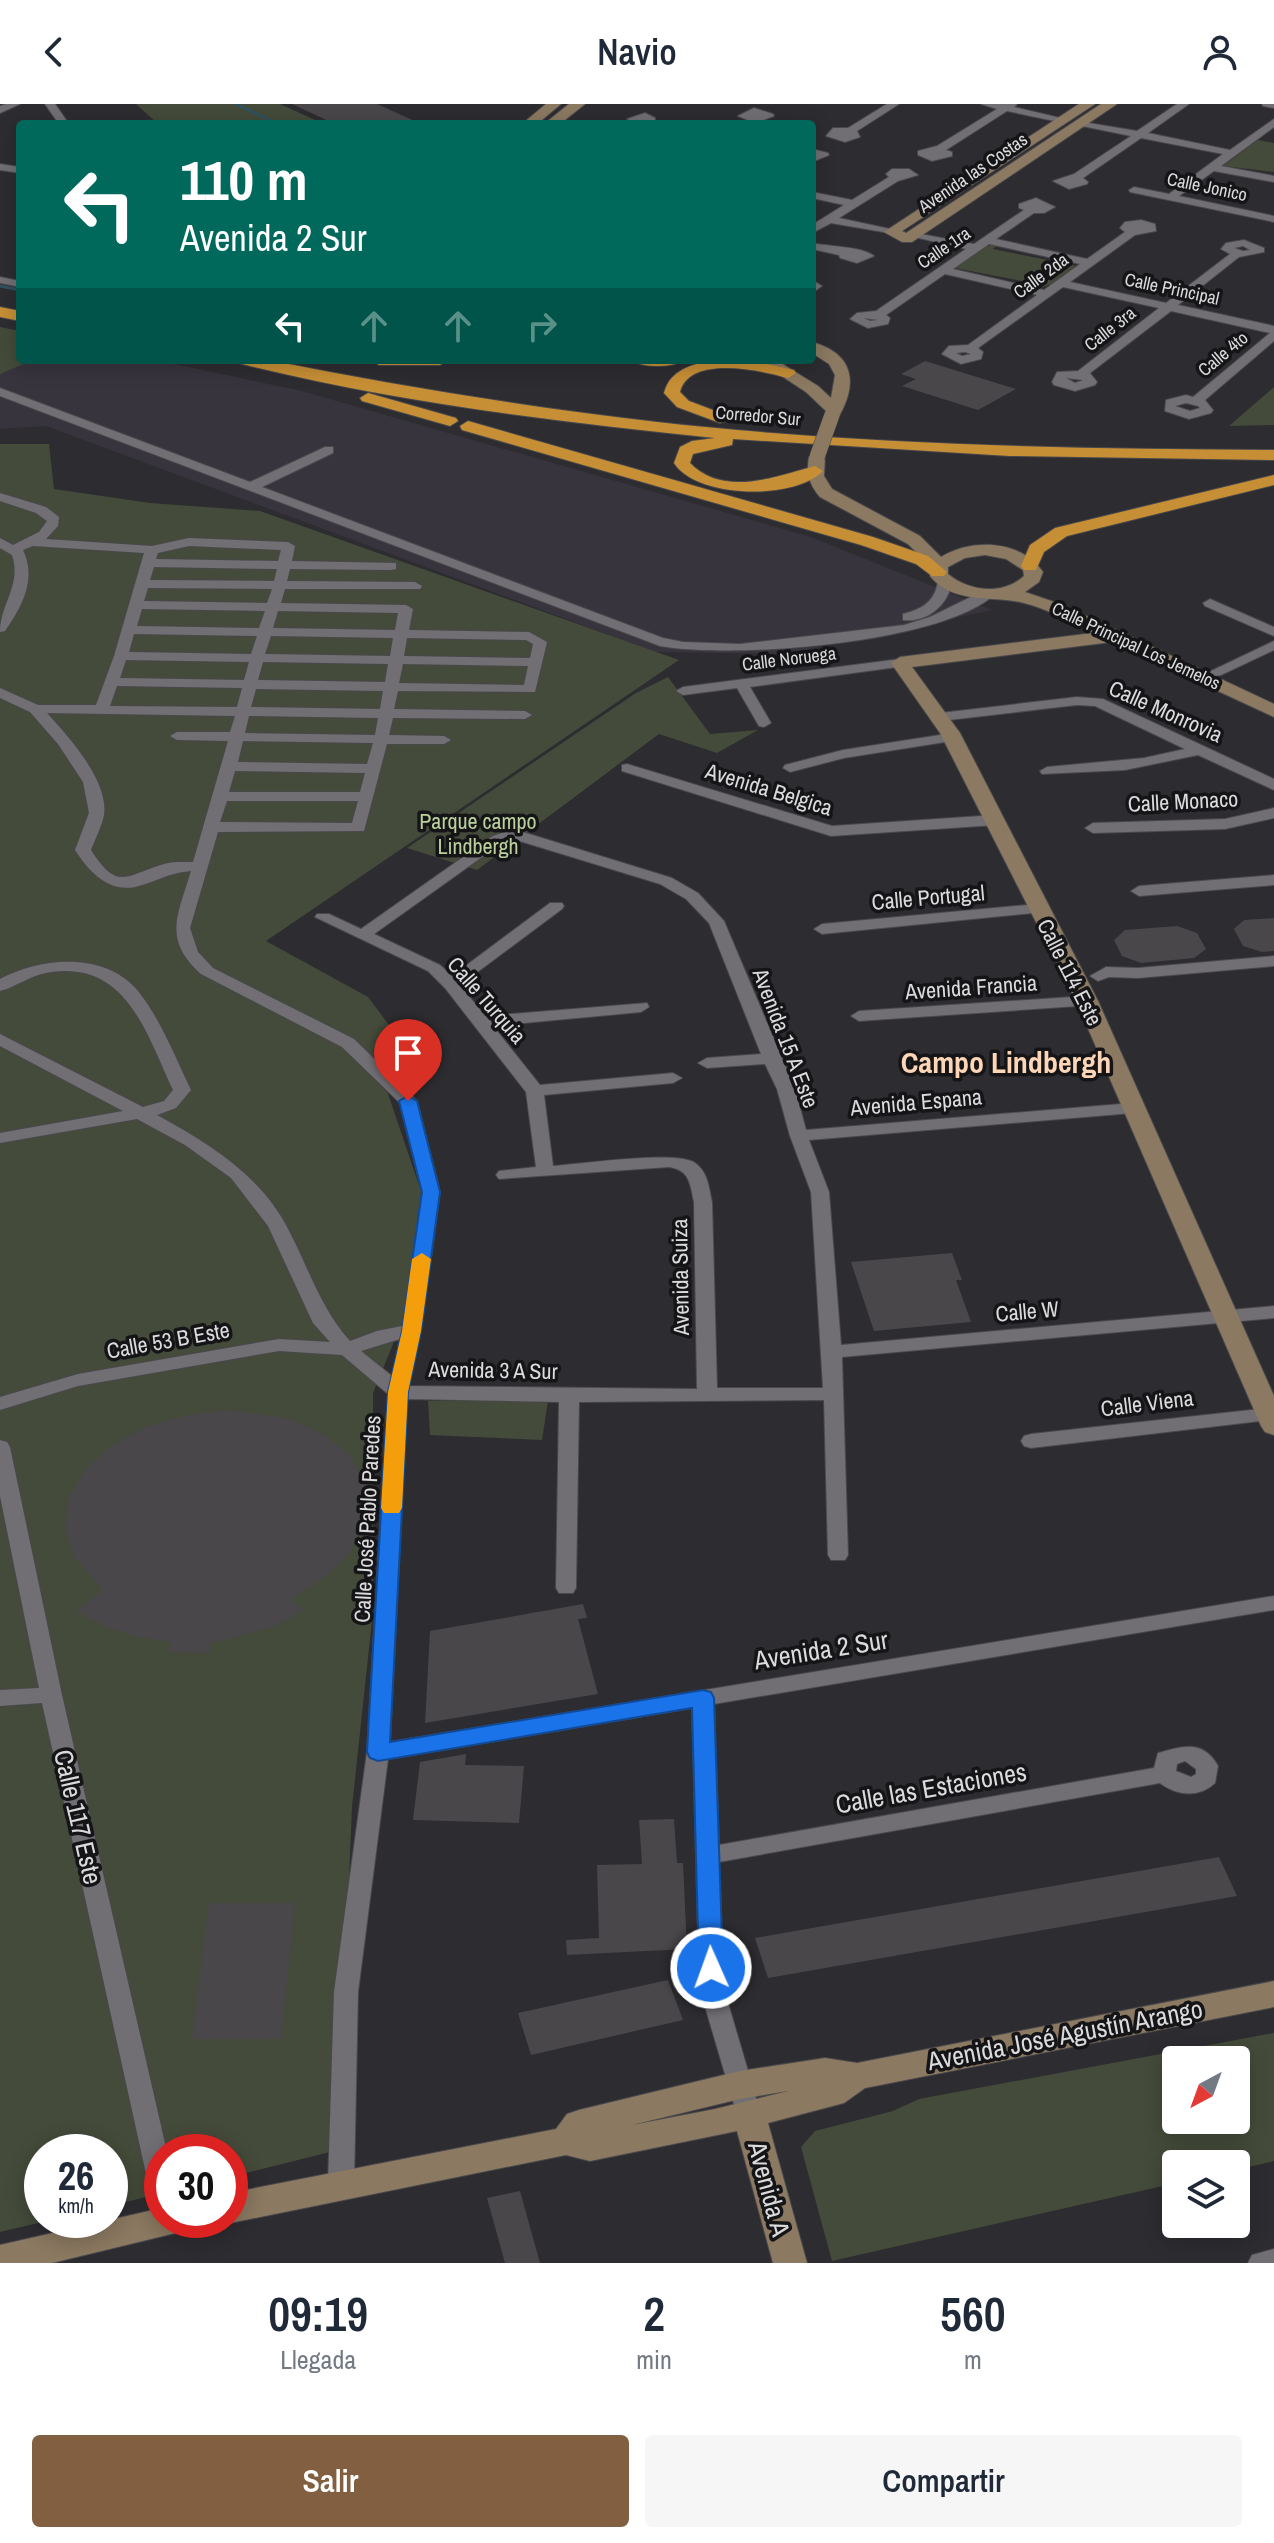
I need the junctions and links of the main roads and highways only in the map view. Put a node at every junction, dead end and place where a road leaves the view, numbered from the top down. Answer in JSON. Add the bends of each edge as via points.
{"nodes":[{"id":1,"x":554,"y":104,"type":"edge"},
{"id":2,"x":578,"y":104,"type":"edge"},
{"id":3,"x":1110,"y":104,"type":"edge"},
{"id":4,"x":1079,"y":116,"type":"edge"},
{"id":5,"x":534,"y":120,"type":"edge"},
{"id":6,"x":556,"y":120,"type":"edge"},
{"id":7,"x":968,"y":182,"type":"junction"},
{"id":8,"x":986,"y":186,"type":"junction"},
{"id":9,"x":816,"y":353,"type":"edge"},
{"id":10,"x":238,"y":364,"type":"edge"},
{"id":11,"x":265,"y":364,"type":"edge"},
{"id":12,"x":339,"y":364,"type":"edge"},
{"id":13,"x":772,"y":364,"type":"edge"},
{"id":14,"x":827,"y":371,"type":"junction"},
{"id":15,"x":788,"y":373,"type":"junction"},
{"id":16,"x":833,"y":412,"type":"junction"},
{"id":17,"x":720,"y":418,"type":"junction"},
{"id":18,"x":450,"y":421,"type":"dead end"},
{"id":19,"x":468,"y":426,"type":"dead end"},
{"id":20,"x":766,"y":436,"type":"junction"},
{"id":21,"x":1274,"y":444,"type":"edge"},
{"id":22,"x":1274,"y":455,"type":"edge"},
{"id":23,"x":816,"y":464,"type":"junction"},
{"id":24,"x":1274,"y":480,"type":"edge"},
{"id":25,"x":897,"y":531,"type":"junction"},
{"id":26,"x":867,"y":541,"type":"junction"},
{"id":27,"x":985,"y":550,"type":"junction"},
{"id":28,"x":1032,"y":572,"type":"junction"},
{"id":29,"x":940,"y":573,"type":"junction"},
{"id":30,"x":991,"y":594,"type":"junction"},
{"id":31,"x":1096,"y":616,"type":"junction"},
{"id":32,"x":1114,"y":636,"type":"junction"},
{"id":33,"x":1152,"y":647,"type":"junction"},
{"id":34,"x":1219,"y":679,"type":"junction"},
{"id":35,"x":1274,"y":698,"type":"edge"},
{"id":36,"x":1274,"y":711,"type":"edge"},
{"id":37,"x":1271,"y":1420,"type":"edge"},
{"id":38,"x":1274,"y":1994,"type":"edge"},
{"id":39,"x":744,"y":2100,"type":"junction"},
{"id":40,"x":248,"y":2204,"type":"edge"},
{"id":41,"x":144,"y":2227,"type":"edge"},
{"id":42,"x":0,"y":2260,"type":"edge"},
{"id":43,"x":790,"y":2263,"type":"edge"}],
"edges":[{"from":1,"to":5,"type":"main road"},
{"from":2,"to":6,"type":"main road"},
{"from":3,"to":4,"type":"main road","name":"Avenida las Costas"},
{"from":4,"to":7,"type":"main road","name":"Avenida las Costas"},
{"from":4,"to":8,"type":"main road","name":"Avenida las Costas"},
{"from":7,"to":8,"type":"main road"},
{"from":7,"to":8,"type":"main road","name":"Avenida las Costas","via":[[902,233]]},
{"from":9,"to":14,"type":"main road"},
{"from":10,"to":18,"type":"highway"},
{"from":11,"to":20,"type":"highway","name":"Corredor Sur","via":[[572,417]]},
{"from":12,"to":17,"type":"highway","name":"Corredor Sur","via":[[443,384]]},
{"from":13,"to":15,"type":"main road"},
{"from":14,"to":15,"type":"main road"},
{"from":14,"to":16,"type":"main road","via":[[842,371],[845,386]]},
{"from":15,"to":16,"type":"main road"},
{"from":15,"to":17,"type":"highway","via":[[751,364],[720,364],[689,372],[672,385],[679,401]]},
{"from":16,"to":23,"type":"main road","bridge":true},
{"from":17,"to":21,"type":"highway","name":"Corredor Sur","via":[[1064,442]]},
{"from":19,"to":26,"type":"highway"},
{"from":20,"to":22,"type":"highway","name":"Corredor Sur","via":[[1071,455]]},
{"from":20,"to":23,"type":"highway","via":[[698,445],[686,451],[682,463],[699,477],[738,488],[767,487]]},
{"from":23,"to":25,"type":"main road","via":[[818,484],[833,498]]},
{"from":24,"to":28,"type":"highway","via":[[1061,532],[1036,549]]},
{"from":25,"to":26,"type":"highway"},
{"from":25,"to":27,"type":"main road","name":"Calle Principal Los Jemelos"},
{"from":25,"to":29,"type":"main road","via":[[924,548]]},
{"from":26,"to":29,"type":"highway","via":[[922,560]]},
{"from":27,"to":28,"type":"main road","name":"Calle Principal Los Jemelos","via":[[1017,557]]},
{"from":27,"to":29,"type":"main road","via":[[960,553]]},
{"from":28,"to":30,"type":"main road","via":[[1020,589]]},
{"from":28,"to":31,"type":"main road","name":"Calle Principal Los Jemelos","via":[[1044,591]]},
{"from":29,"to":30,"type":"main road","name":"Calle Principal Los Jemelos","via":[[968,591]]},
{"from":30,"to":32,"type":"main road","name":"Calle Principal Los Jemelos","via":[[1038,601]]},
{"from":31,"to":32,"type":"main road","via":[[1119,632]]},
{"from":31,"to":33,"type":"main road","name":"Calle Principal Los Jemelos"},
{"from":32,"to":33,"type":"main road","name":"Calle Principal Los Jemelos"},
{"from":32,"to":37,"type":"main road","name":"Calle 114 Este","via":[[900,663],[953,737],[1038,909],[1087,977],[1087,1001]]},
{"from":33,"to":34,"type":"main road","name":"Calle Principal Los Jemelos"},
{"from":33,"to":34,"type":"main road","name":"Calle Principal Los Jemelos","via":[[1188,671]]},
{"from":34,"to":35,"type":"main road","name":"Calle Principal Los Jemelos"},
{"from":34,"to":36,"type":"main road","name":"Calle Principal Los Jemelos"},
{"from":38,"to":39,"type":"main road","name":"Avenida José Agustín Arango","via":[[857,2076],[832,2093]]},
{"from":39,"to":40,"type":"main road","name":"Avenida José Agustín Arango","via":[[590,2147],[566,2141]]},
{"from":39,"to":43,"type":"main road","name":"Avenida A"},
{"from":41,"to":42,"type":"main road"}]}
